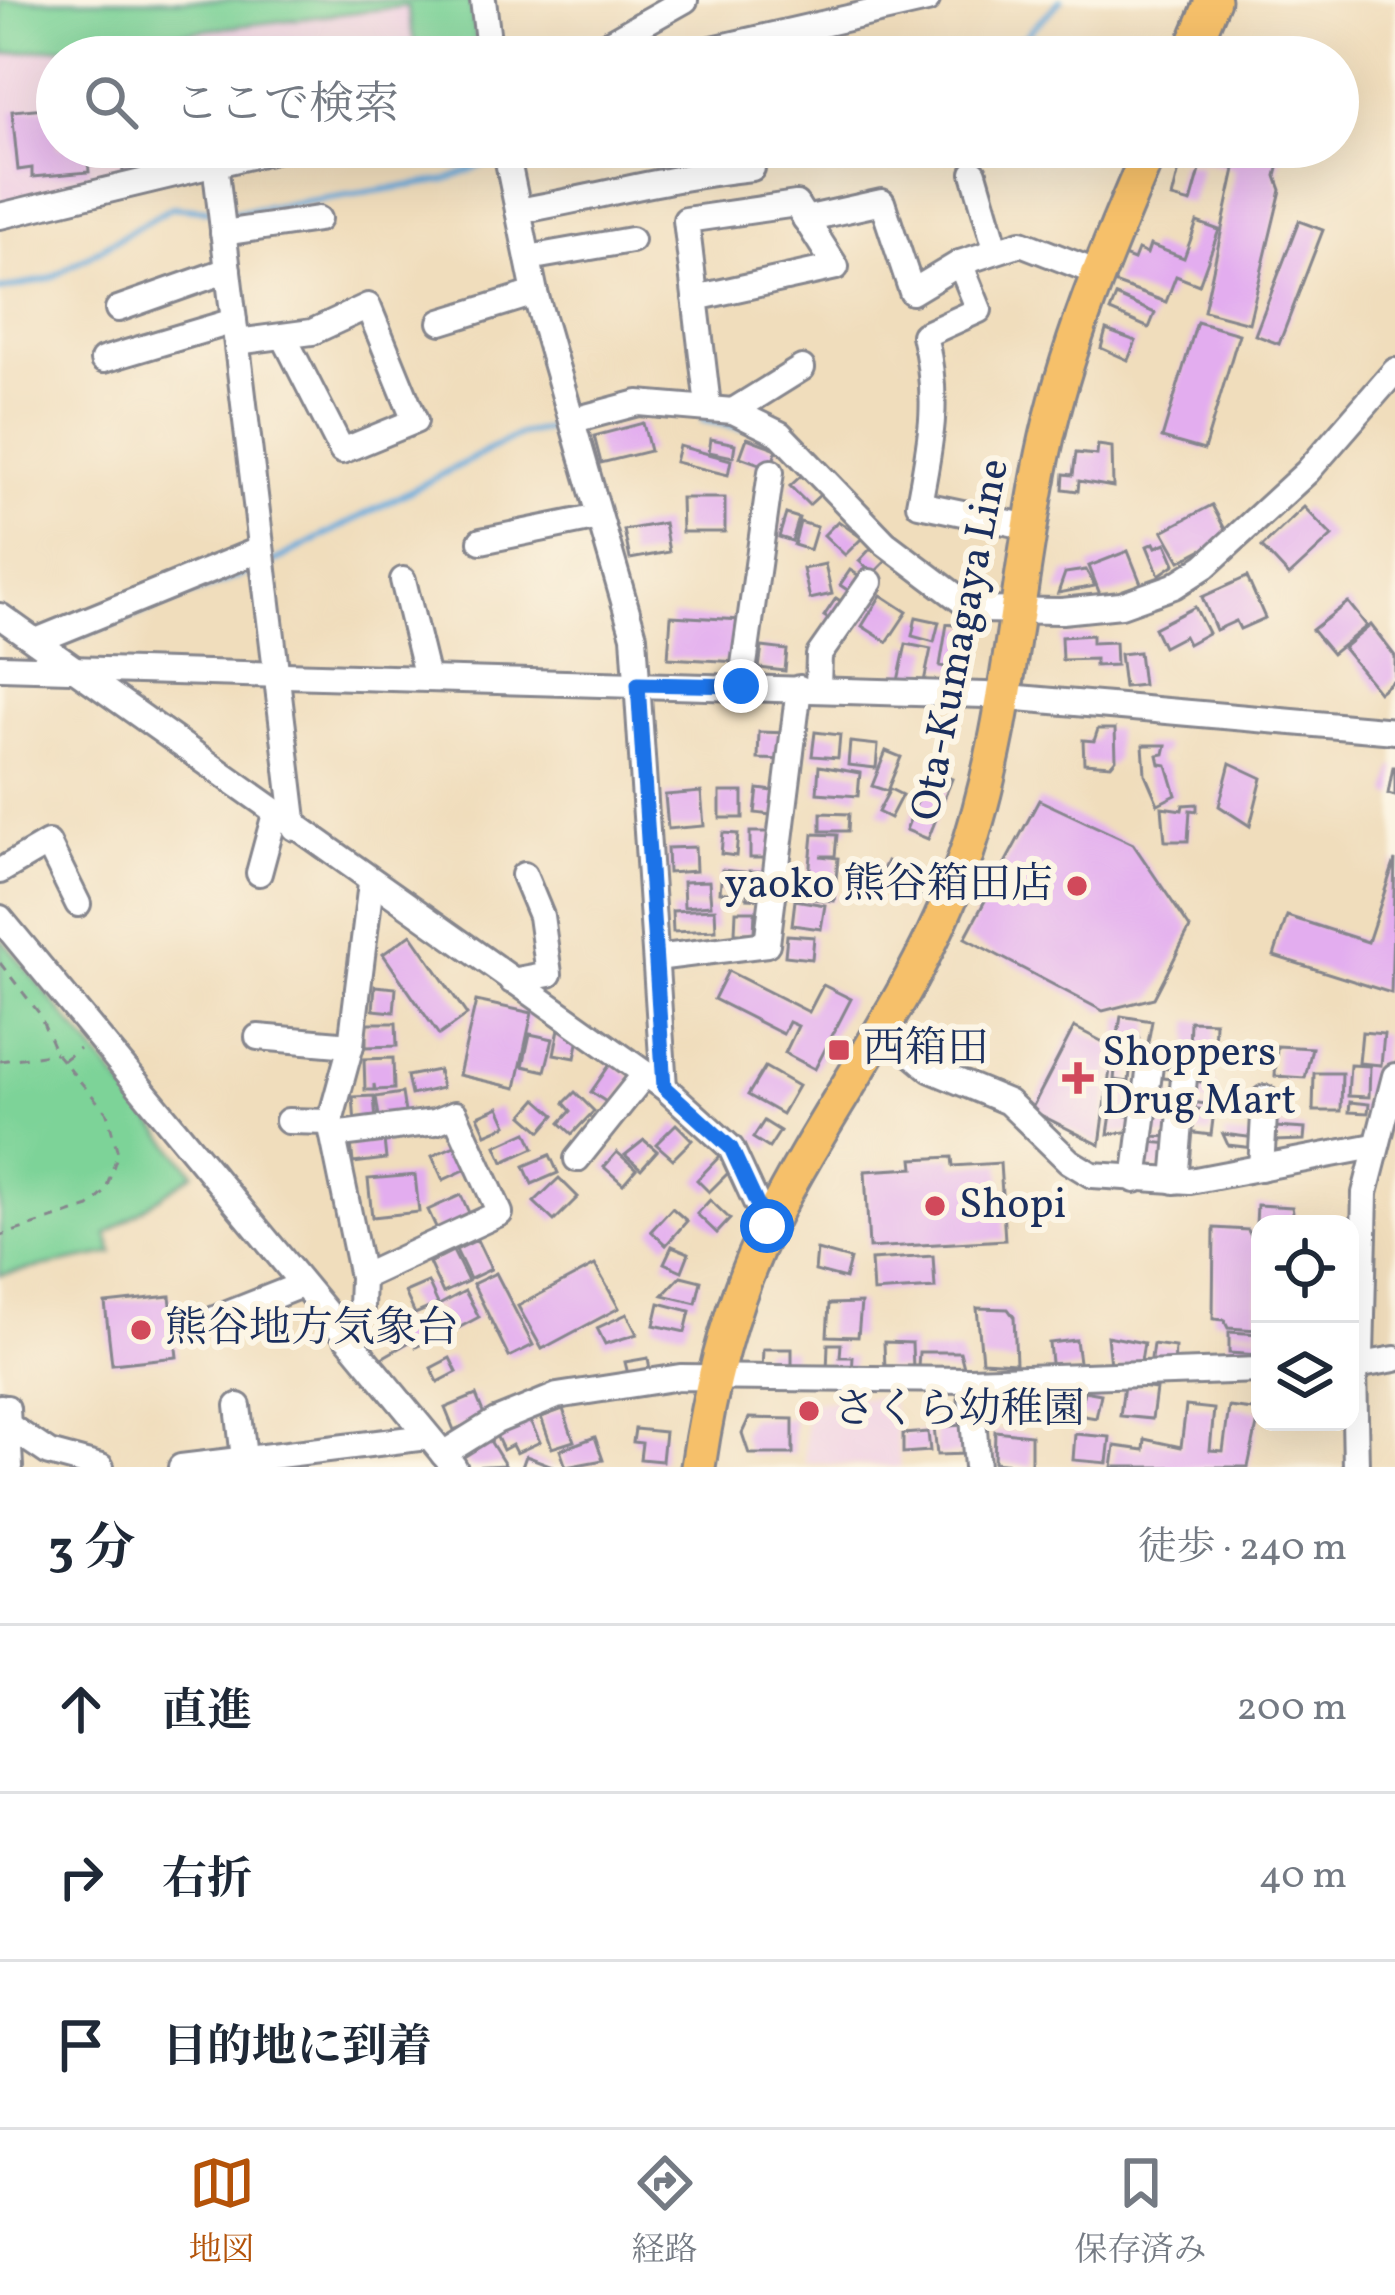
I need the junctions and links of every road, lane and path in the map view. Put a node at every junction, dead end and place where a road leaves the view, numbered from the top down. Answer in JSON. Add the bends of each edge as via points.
{"nodes":[{"id":1,"x":483,"y":0,"type":"edge"},
{"id":2,"x":686,"y":0,"type":"edge"},
{"id":3,"x":927,"y":0,"type":"edge"},
{"id":4,"x":1214,"y":0,"type":"edge"},
{"id":5,"x":487,"y":36,"type":"edge"},
{"id":6,"x":622,"y":36,"type":"edge"},
{"id":7,"x":769,"y":36,"type":"edge"},
{"id":8,"x":1198,"y":36,"type":"edge"},
{"id":9,"x":195,"y":168,"type":"edge"},
{"id":10,"x":216,"y":168,"type":"edge"},
{"id":11,"x":509,"y":168,"type":"edge"},
{"id":12,"x":752,"y":168,"type":"dead end"},
{"id":13,"x":1141,"y":168,"type":"edge"},
{"id":14,"x":974,"y":173,"type":"dead end"},
{"id":15,"x":518,"y":211,"type":"junction"},
{"id":16,"x":0,"y":216,"type":"edge"},
{"id":17,"x":318,"y":219,"type":"dead end"},
{"id":18,"x":806,"y":219,"type":"junction"},
{"id":19,"x":223,"y":229,"type":"junction"},
{"id":20,"x":631,"y":240,"type":"dead end"},
{"id":21,"x":996,"y":249,"type":"junction"},
{"id":22,"x":528,"y":258,"type":"junction"},
{"id":23,"x":960,"y":263,"type":"junction"},
{"id":24,"x":228,"y":270,"type":"junction"},
{"id":25,"x":1098,"y":273,"type":"junction"},
{"id":26,"x":535,"y":293,"type":"junction"},
{"id":27,"x":695,"y":298,"type":"junction"},
{"id":28,"x":118,"y":309,"type":"dead end"},
{"id":29,"x":441,"y":322,"type":"dead end"},
{"id":30,"x":235,"y":331,"type":"junction"},
{"id":31,"x":285,"y":339,"type":"junction"},
{"id":32,"x":103,"y":360,"type":"dead end"},
{"id":33,"x":802,"y":368,"type":"dead end"},
{"id":34,"x":1395,"y":371,"type":"edge"},
{"id":35,"x":720,"y":408,"type":"junction"},
{"id":36,"x":574,"y":420,"type":"junction"},
{"id":37,"x":771,"y":472,"type":"dead end"},
{"id":38,"x":599,"y":517,"type":"junction"},
{"id":39,"x":1030,"y":527,"type":"junction"},
{"id":40,"x":481,"y":542,"type":"dead end"},
{"id":41,"x":260,"y":560,"type":"junction"},
{"id":42,"x":403,"y":580,"type":"dead end"},
{"id":43,"x":870,"y":582,"type":"dead end"},
{"id":44,"x":0,"y":616,"type":"edge"},
{"id":45,"x":1015,"y":621,"type":"junction"},
{"id":46,"x":37,"y":641,"type":"junction"},
{"id":47,"x":70,"y":664,"type":"junction"},
{"id":48,"x":12,"y":667,"type":"edge"},
{"id":49,"x":273,"y":674,"type":"junction"},
{"id":50,"x":427,"y":677,"type":"junction"},
{"id":51,"x":638,"y":684,"type":"junction"},
{"id":52,"x":741,"y":686,"type":"junction"},
{"id":53,"x":809,"y":688,"type":"junction"},
{"id":54,"x":1003,"y":696,"type":"junction"},
{"id":55,"x":1394,"y":729,"type":"edge"},
{"id":56,"x":285,"y":821,"type":"junction"},
{"id":57,"x":0,"y":871,"type":"edge"},
{"id":58,"x":259,"y":873,"type":"dead end"},
{"id":59,"x":524,"y":875,"type":"dead end"},
{"id":60,"x":370,"y":883,"type":"junction"},
{"id":61,"x":78,"y":904,"type":"dead end"},
{"id":62,"x":0,"y":919,"type":"edge"},
{"id":63,"x":656,"y":958,"type":"junction"},
{"id":64,"x":0,"y":963,"type":"edge"},
{"id":65,"x":512,"y":981,"type":"junction"},
{"id":66,"x":881,"y":1028,"type":"junction"},
{"id":67,"x":258,"y":1037,"type":"dead end"},
{"id":68,"x":350,"y":1045,"type":"junction"},
{"id":69,"x":56,"y":1053,"type":"junction"},
{"id":70,"x":1151,"y":1058,"type":"dead end"},
{"id":71,"x":0,"y":1061,"type":"edge"},
{"id":72,"x":1185,"y":1066,"type":"dead end"},
{"id":73,"x":1395,"y":1076,"type":"edge"},
{"id":74,"x":654,"y":1080,"type":"junction"},
{"id":75,"x":1265,"y":1099,"type":"dead end"},
{"id":76,"x":288,"y":1121,"type":"dead end"},
{"id":77,"x":331,"y":1129,"type":"junction"},
{"id":78,"x":1382,"y":1136,"type":"edge"},
{"id":79,"x":577,"y":1159,"type":"dead end"},
{"id":80,"x":1261,"y":1168,"type":"junction"},
{"id":81,"x":1136,"y":1180,"type":"junction"},
{"id":82,"x":1175,"y":1181,"type":"junction"},
{"id":83,"x":767,"y":1226,"type":"junction"},
{"id":84,"x":0,"y":1236,"type":"edge"},
{"id":85,"x":362,"y":1277,"type":"junction"},
{"id":86,"x":301,"y":1286,"type":"junction"},
{"id":87,"x":206,"y":1323,"type":"dead end"},
{"id":88,"x":346,"y":1337,"type":"junction"},
{"id":89,"x":1359,"y":1359,"type":"edge"},
{"id":90,"x":1395,"y":1360,"type":"edge"},
{"id":91,"x":1359,"y":1366,"type":"edge"},
{"id":92,"x":1251,"y":1370,"type":"edge"},
{"id":93,"x":970,"y":1380,"type":"junction"},
{"id":94,"x":715,"y":1381,"type":"junction"},
{"id":95,"x":238,"y":1406,"type":"dead end"},
{"id":96,"x":4,"y":1417,"type":"edge"},
{"id":97,"x":1355,"y":1431,"type":"edge"},
{"id":98,"x":441,"y":1453,"type":"edge"},
{"id":99,"x":244,"y":1458,"type":"junction"},
{"id":100,"x":273,"y":1460,"type":"edge"},
{"id":101,"x":10,"y":1467,"type":"edge"},
{"id":102,"x":101,"y":1467,"type":"edge"},
{"id":103,"x":181,"y":1467,"type":"edge"},
{"id":104,"x":698,"y":1467,"type":"edge"},
{"id":105,"x":977,"y":1467,"type":"edge"},
{"id":106,"x":1356,"y":1467,"type":"edge"}],
"edges":[{"from":1,"to":5,"type":"street"},
{"from":2,"to":6,"type":"street"},
{"from":3,"to":7,"type":"street"},
{"from":4,"to":8,"type":"main road"},
{"from":9,"to":16,"type":"street"},
{"from":10,"to":19,"type":"street"},
{"from":11,"to":15,"type":"street"},
{"from":12,"to":15,"type":"street"},
{"from":13,"to":25,"type":"main road","name":"Ota-Kumagaya Line"},
{"from":14,"to":21,"type":"street"},
{"from":15,"to":22,"type":"street"},
{"from":17,"to":19,"type":"street"},
{"from":18,"to":23,"type":"street","via":[[882,202],[912,292]]},
{"from":18,"to":27,"type":"street","via":[[836,267]]},
{"from":18,"to":27,"type":"street","via":[[796,204],[686,220]]},
{"from":19,"to":24,"type":"street"},
{"from":20,"to":22,"type":"street"},
{"from":21,"to":23,"type":"street"},
{"from":21,"to":25,"type":"street","via":[[1021,243]]},
{"from":22,"to":26,"type":"street"},
{"from":23,"to":39,"type":"street","via":[[979,310],[924,335],[936,416],[919,504]]},
{"from":24,"to":28,"type":"street"},
{"from":24,"to":30,"type":"street"},
{"from":25,"to":39,"type":"main road","name":"Ota-Kumagaya Line","via":[[1054,406]]},
{"from":26,"to":29,"type":"street"},
{"from":26,"to":36,"type":"street"},
{"from":27,"to":35,"type":"street"},
{"from":30,"to":31,"type":"street"},
{"from":30,"to":32,"type":"street"},
{"from":30,"to":41,"type":"street"},
{"from":31,"to":31,"type":"street","via":[[368,306],[415,422],[342,451]]},
{"from":33,"to":35,"type":"street"},
{"from":34,"to":45,"type":"street","via":[[1307,472],[1205,566],[1121,605]]},
{"from":35,"to":36,"type":"street","via":[[638,404]]},
{"from":35,"to":45,"type":"street","via":[[779,434],[885,543],[974,610]]},
{"from":36,"to":38,"type":"street"},
{"from":37,"to":52,"type":"street"},
{"from":38,"to":40,"type":"street"},
{"from":38,"to":51,"type":"street","via":[[634,636]]},
{"from":39,"to":45,"type":"main road","name":"Ota-Kumagaya Line"},
{"from":41,"to":46,"type":"street"},
{"from":41,"to":49,"type":"street"},
{"from":42,"to":50,"type":"street"},
{"from":43,"to":53,"type":"street","via":[[819,655]]},
{"from":44,"to":46,"type":"street"},
{"from":45,"to":54,"type":"main road","name":"Ota-Kumagaya Line"},
{"from":46,"to":47,"type":"street"},
{"from":47,"to":48,"type":"street"},
{"from":47,"to":49,"type":"street"},
{"from":47,"to":56,"type":"street"},
{"from":49,"to":50,"type":"street"},
{"from":49,"to":56,"type":"street"},
{"from":50,"to":51,"type":"street"},
{"from":51,"to":52,"type":"street"},
{"from":51,"to":63,"type":"street"},
{"from":52,"to":53,"type":"street"},
{"from":53,"to":54,"type":"street"},
{"from":53,"to":63,"type":"street","via":[[767,944]]},
{"from":54,"to":55,"type":"street"},
{"from":54,"to":66,"type":"main road","name":"Ota-Kumagaya Line","via":[[991,774],[961,868]]},
{"from":56,"to":58,"type":"street"},
{"from":56,"to":60,"type":"street"},
{"from":57,"to":61,"type":"street","via":[[47,843]]},
{"from":59,"to":65,"type":"street","via":[[541,916],[549,974]]},
{"from":60,"to":65,"type":"street"},
{"from":60,"to":68,"type":"street"},
{"from":62,"to":86,"type":"street"},
{"from":63,"to":74,"type":"street"},
{"from":64,"to":69,"type":"path","via":[[39,1013]]},
{"from":65,"to":74,"type":"street"},
{"from":66,"to":81,"type":"street","via":[[932,1070],[1008,1102],[1069,1162],[1091,1175]]},
{"from":66,"to":83,"type":"main road","name":"Ota-Kumagaya Line"},
{"from":67,"to":68,"type":"street"},
{"from":68,"to":77,"type":"street"},
{"from":69,"to":71,"type":"path"},
{"from":69,"to":84,"type":"path","via":[[112,1125],[112,1175],[88,1207]]},
{"from":70,"to":81,"type":"street"},
{"from":72,"to":82,"type":"street"},
{"from":73,"to":78,"type":"street"},
{"from":74,"to":79,"type":"street"},
{"from":74,"to":83,"type":"street","via":[[731,1148]]},
{"from":75,"to":80,"type":"street"},
{"from":76,"to":77,"type":"street"},
{"from":77,"to":85,"type":"street"},
{"from":77,"to":85,"type":"street","via":[[454,1114],[500,1213]]},
{"from":78,"to":80,"type":"street"},
{"from":78,"to":89,"type":"street","via":[[1365,1193]]},
{"from":80,"to":82,"type":"street"},
{"from":81,"to":82,"type":"street"},
{"from":83,"to":94,"type":"main road","name":"Ota-Kumagaya Line"},
{"from":85,"to":88,"type":"street","via":[[362,1308]]},
{"from":86,"to":87,"type":"street"},
{"from":86,"to":88,"type":"street"},
{"from":88,"to":98,"type":"street"},
{"from":90,"to":91,"type":"street"},
{"from":92,"to":93,"type":"street"},
{"from":93,"to":94,"type":"street"},
{"from":93,"to":105,"type":"street"},
{"from":94,"to":98,"type":"street","via":[[658,1380],[557,1396]]},
{"from":94,"to":104,"type":"main road","name":"Ota-Kumagaya Line"},
{"from":95,"to":99,"type":"street"},
{"from":96,"to":101,"type":"street"},
{"from":96,"to":102,"type":"street","via":[[49,1453]]},
{"from":97,"to":106,"type":"street"},
{"from":98,"to":100,"type":"street"},
{"from":99,"to":100,"type":"street"},
{"from":99,"to":103,"type":"street"}]}
